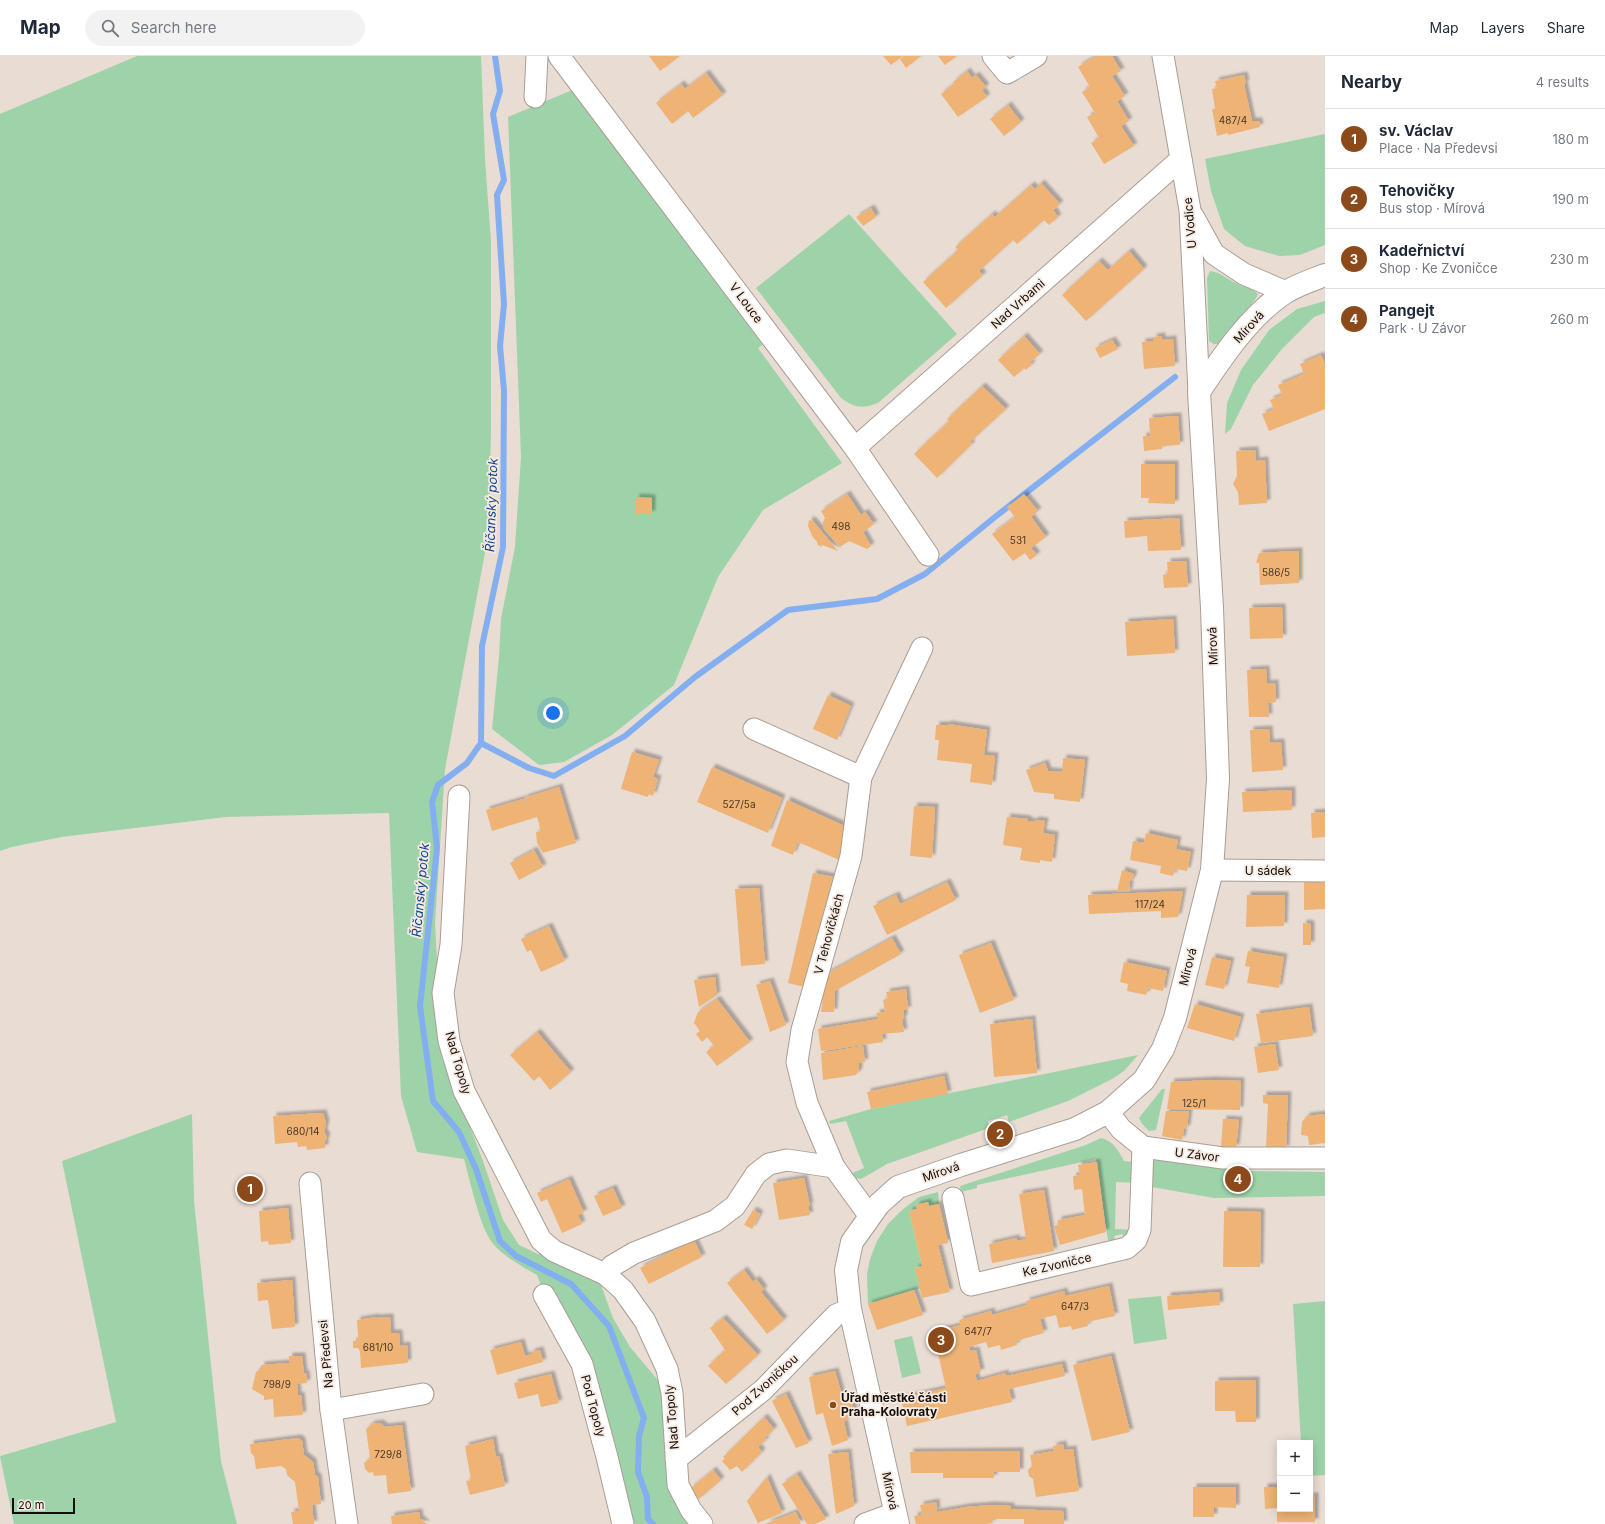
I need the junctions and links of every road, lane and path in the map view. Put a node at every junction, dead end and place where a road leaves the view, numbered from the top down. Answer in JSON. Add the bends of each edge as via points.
{"nodes":[{"id":1,"x":537,"y":56,"type":"edge"},
{"id":2,"x":559,"y":56,"type":"edge"},
{"id":3,"x":993,"y":56,"type":"edge"},
{"id":4,"x":1036,"y":56,"type":"edge"},
{"id":5,"x":1163,"y":56,"type":"edge"},
{"id":6,"x":535,"y":97,"type":"dead end"},
{"id":7,"x":1181,"y":159,"type":"junction"},
{"id":8,"x":1190,"y":210,"type":"junction"},
{"id":9,"x":1325,"y":275,"type":"edge"},
{"id":10,"x":1286,"y":292,"type":"junction"},
{"id":11,"x":1200,"y":392,"type":"junction"},
{"id":12,"x":855,"y":448,"type":"junction"},
{"id":13,"x":928,"y":554,"type":"dead end"},
{"id":14,"x":922,"y":648,"type":"dead end"},
{"id":15,"x":754,"y":729,"type":"dead end"},
{"id":16,"x":861,"y":777,"type":"junction"},
{"id":17,"x":459,"y":796,"type":"dead end"},
{"id":18,"x":1212,"y":870,"type":"junction"},
{"id":19,"x":1325,"y":871,"type":"edge"},
{"id":20,"x":1108,"y":1112,"type":"junction"},
{"id":21,"x":1143,"y":1147,"type":"junction"},
{"id":22,"x":1325,"y":1158,"type":"edge"},
{"id":23,"x":834,"y":1167,"type":"junction"},
{"id":24,"x":310,"y":1183,"type":"dead end"},
{"id":25,"x":953,"y":1198,"type":"dead end"},
{"id":26,"x":870,"y":1216,"type":"junction"},
{"id":27,"x":605,"y":1274,"type":"junction"},
{"id":28,"x":544,"y":1295,"type":"dead end"},
{"id":29,"x":850,"y":1309,"type":"junction"},
{"id":30,"x":423,"y":1394,"type":"dead end"},
{"id":31,"x":331,"y":1410,"type":"junction"},
{"id":32,"x":676,"y":1459,"type":"junction"},
{"id":33,"x":896,"y":1519,"type":"edge"},
{"id":34,"x":347,"y":1524,"type":"edge"},
{"id":35,"x":623,"y":1524,"type":"edge"},
{"id":36,"x":702,"y":1524,"type":"edge"},
{"id":37,"x":865,"y":1524,"type":"edge"}],
"edges":[{"from":1,"to":6,"type":"street"},
{"from":2,"to":12,"type":"street","name":"V Louce"},
{"from":3,"to":4,"type":"street","via":[[1006,73]]},
{"from":5,"to":7,"type":"street","name":"U Vodice"},
{"from":7,"to":8,"type":"street","name":"U Vodice"},
{"from":7,"to":12,"type":"street","name":"Nad Vrbami"},
{"from":8,"to":10,"type":"street","via":[[1214,254],[1244,274]]},
{"from":8,"to":11,"type":"street","name":"U Vodice"},
{"from":9,"to":10,"type":"street","name":"Mírová"},
{"from":10,"to":11,"type":"street","name":"Mírová","via":[[1255,317],[1219,362]]},
{"from":11,"to":18,"type":"street","name":"Mírová","via":[[1218,779]]},
{"from":12,"to":13,"type":"street","name":"V Louce"},
{"from":14,"to":16,"type":"street","name":"V Tehovičkách"},
{"from":15,"to":16,"type":"street"},
{"from":16,"to":23,"type":"street","name":"V Tehovičkách","via":[[851,856],[802,1030],[797,1062],[807,1103]]},
{"from":17,"to":27,"type":"street","name":"Nad Topoly","via":[[451,945],[443,993],[449,1041],[464,1091],[541,1240],[554,1251]]},
{"from":18,"to":19,"type":"street","name":"U sádek"},
{"from":18,"to":20,"type":"street","name":"Mírová","via":[[1175,1018],[1163,1049],[1144,1080]]},
{"from":20,"to":21,"type":"street","via":[[1121,1129]]},
{"from":20,"to":26,"type":"street","name":"Mírová","via":[[1075,1129],[898,1187]]},
{"from":21,"to":22,"type":"street","name":"U Závor","via":[[1223,1158]]},
{"from":21,"to":25,"type":"street","name":"Ke Zvoničce","via":[[1140,1230],[1136,1240],[1127,1248],[971,1285]]},
{"from":23,"to":26,"type":"street","name":"V Tehovičkách"},
{"from":23,"to":27,"type":"street","via":[[787,1160],[769,1164],[756,1174],[735,1206],[715,1220],[634,1252],[612,1266]]},
{"from":24,"to":31,"type":"street","name":"Na Předevsi"},
{"from":26,"to":29,"type":"street","name":"Mírová","via":[[852,1242],[846,1270]]},
{"from":27,"to":32,"type":"street","name":"Nad Topoly","via":[[623,1290],[645,1321],[667,1369],[672,1393]]},
{"from":28,"to":35,"type":"street","name":"Pod Topoly","via":[[582,1364]]},
{"from":29,"to":32,"type":"street","name":"Pod Zvoničkou","via":[[836,1315],[763,1390]]},
{"from":29,"to":33,"type":"street","name":"Mírová"},
{"from":30,"to":31,"type":"street"},
{"from":31,"to":34,"type":"street","name":"Na Předevsi"},
{"from":32,"to":36,"type":"street","name":"Nad Topoly","via":[[678,1485],[691,1510]]},
{"from":33,"to":37,"type":"street"}]}
